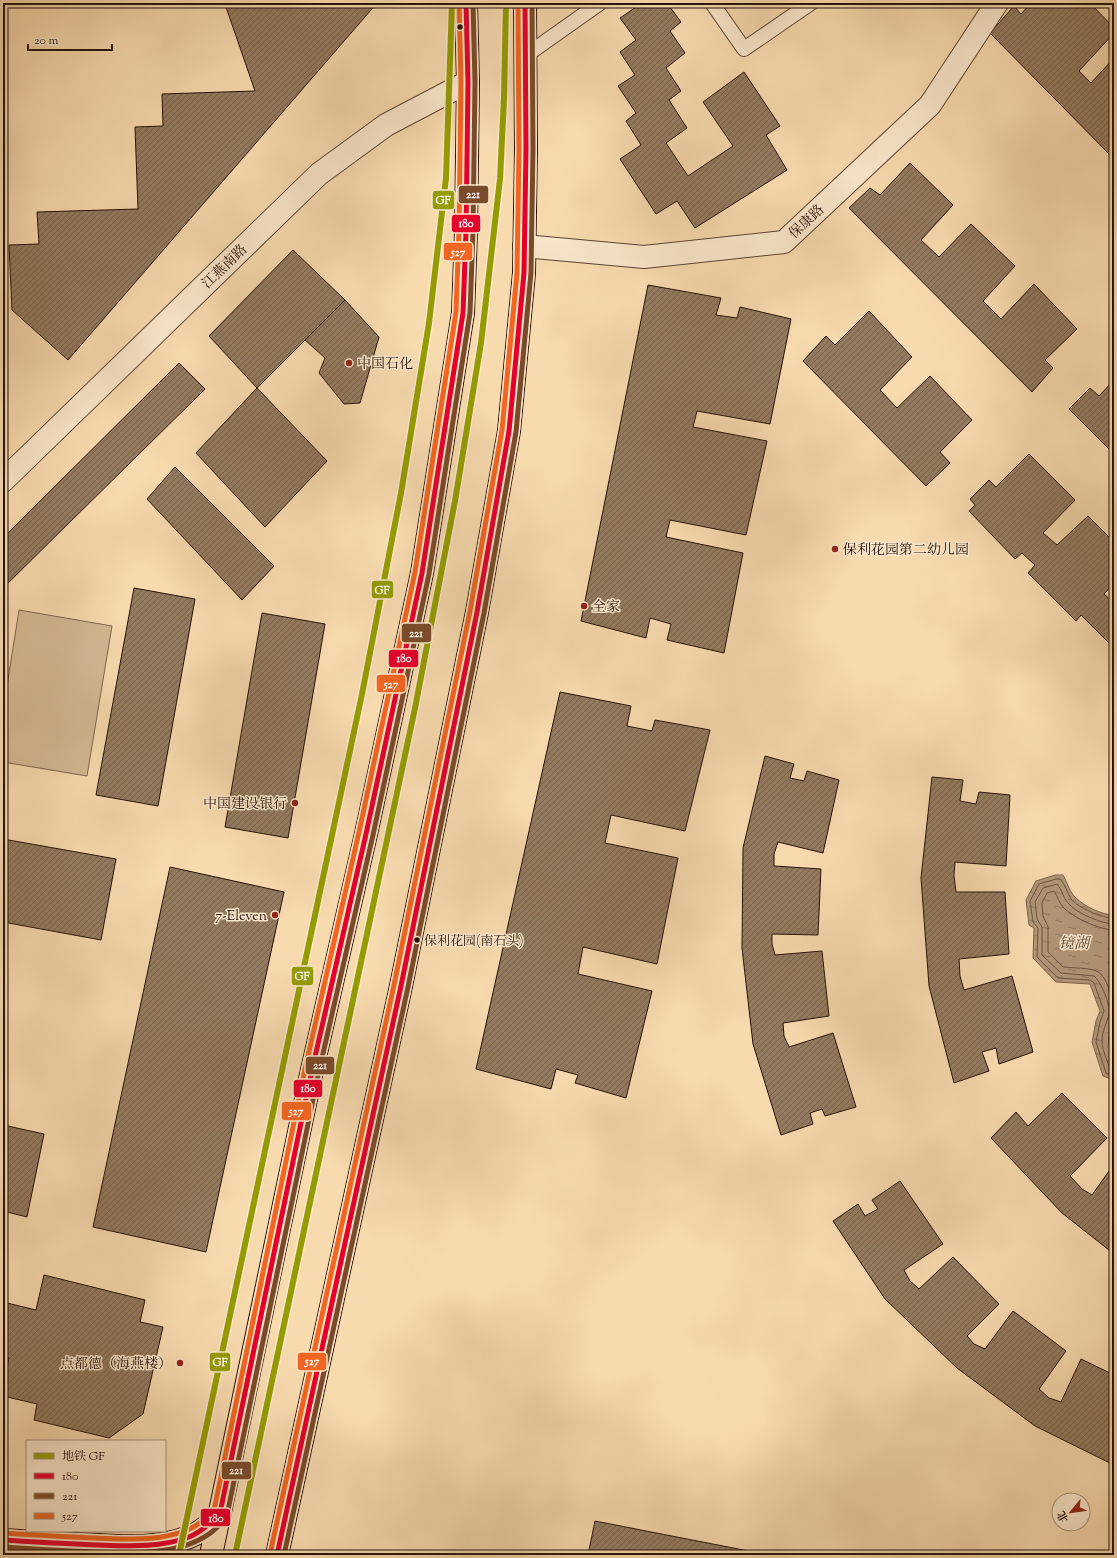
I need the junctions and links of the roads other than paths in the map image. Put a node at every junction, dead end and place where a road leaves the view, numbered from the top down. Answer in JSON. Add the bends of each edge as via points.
{"nodes":[{"id":1,"x":466,"y":3,"type":"edge"},
{"id":2,"x":525,"y":3,"type":"edge"},
{"id":3,"x":600,"y":3,"type":"edge"},
{"id":4,"x":712,"y":3,"type":"edge"},
{"id":5,"x":811,"y":3,"type":"edge"},
{"id":6,"x":997,"y":3,"type":"edge"},
{"id":7,"x":525,"y":56,"type":"junction"},
{"id":8,"x":468,"y":82,"type":"junction"},
{"id":9,"x":524,"y":246,"type":"junction"},
{"id":10,"x":3,"y":481,"type":"edge"},
{"id":11,"x":220,"y":1513,"type":"junction"},
{"id":12,"x":3,"y":1540,"type":"edge"},
{"id":13,"x":211,"y":1555,"type":"edge"},
{"id":14,"x":277,"y":1555,"type":"edge"}],
"edges":[{"from":1,"to":8,"type":"main road"},
{"from":2,"to":7,"type":"main road"},
{"from":3,"to":7,"type":"lane"},
{"from":4,"to":5,"type":"lane","via":[[744,49]]},
{"from":6,"to":9,"type":"street","name":"保康路","via":[[930,105],[784,242],[644,257]]},
{"from":7,"to":9,"type":"main road"},
{"from":8,"to":10,"type":"street","name":"江燕南路","via":[[386,125],[319,174]]},
{"from":8,"to":11,"type":"main road","via":[[463,313],[422,573],[312,1070]]},
{"from":9,"to":14,"type":"main road","via":[[519,336],[509,431],[477,612],[401,986]]},
{"from":11,"to":12,"type":"main road","via":[[212,1523],[189,1537],[152,1545]]},
{"from":11,"to":13,"type":"main road"}]}
